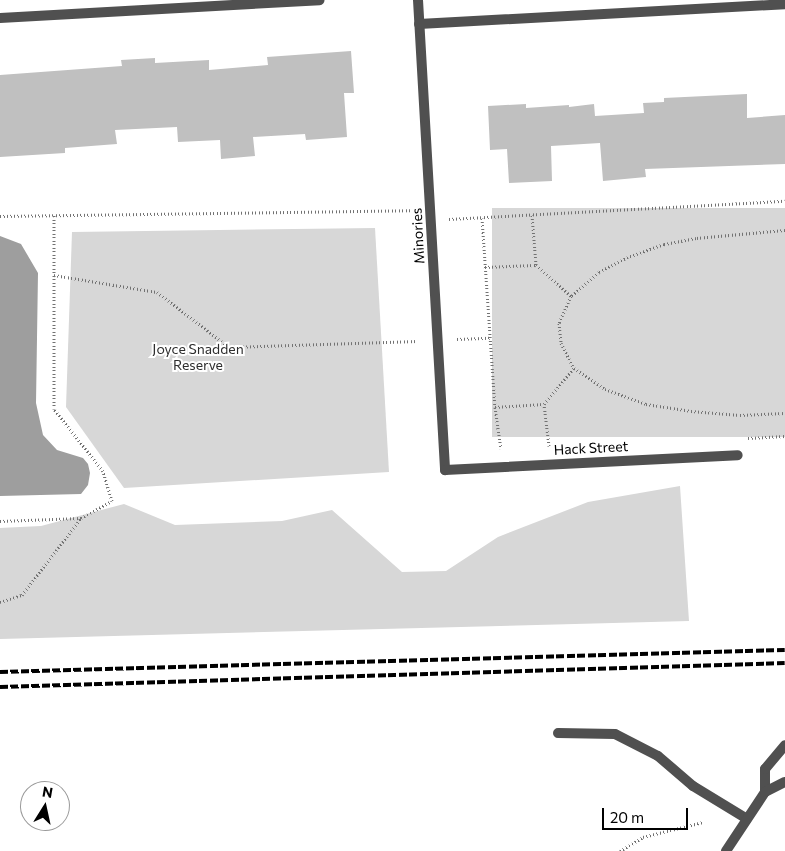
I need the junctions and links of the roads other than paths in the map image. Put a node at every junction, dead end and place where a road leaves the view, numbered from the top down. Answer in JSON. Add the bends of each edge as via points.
{"nodes":[{"id":1,"x":318,"y":0,"type":"edge"},
{"id":2,"x":418,"y":0,"type":"edge"},
{"id":3,"x":785,"y":4,"type":"edge"},
{"id":4,"x":0,"y":18,"type":"edge"},
{"id":5,"x":419,"y":24,"type":"junction"},
{"id":6,"x":738,"y":455,"type":"dead end"},
{"id":7,"x":445,"y":470,"type":"joint"},
{"id":8,"x":558,"y":733,"type":"dead end"},
{"id":9,"x":785,"y":745,"type":"edge"},
{"id":10,"x":785,"y":782,"type":"edge"},
{"id":11,"x":765,"y":792,"type":"junction"},
{"id":12,"x":747,"y":819,"type":"junction"},
{"id":13,"x":726,"y":851,"type":"edge"}],
"edges":[{"from":1,"to":4,"type":"street"},
{"from":2,"to":5,"type":"street","name":"Minories"},
{"from":3,"to":5,"type":"street"},
{"from":5,"to":7,"type":"street","name":"Minories"},
{"from":6,"to":7,"type":"street","name":"Hack Street"},
{"from":8,"to":12,"type":"street","via":[[615,734],[658,756],[693,786]]},
{"from":9,"to":11,"type":"street","via":[[765,769]]},
{"from":10,"to":11,"type":"street"},
{"from":11,"to":12,"type":"street"},
{"from":12,"to":13,"type":"street"}]}
